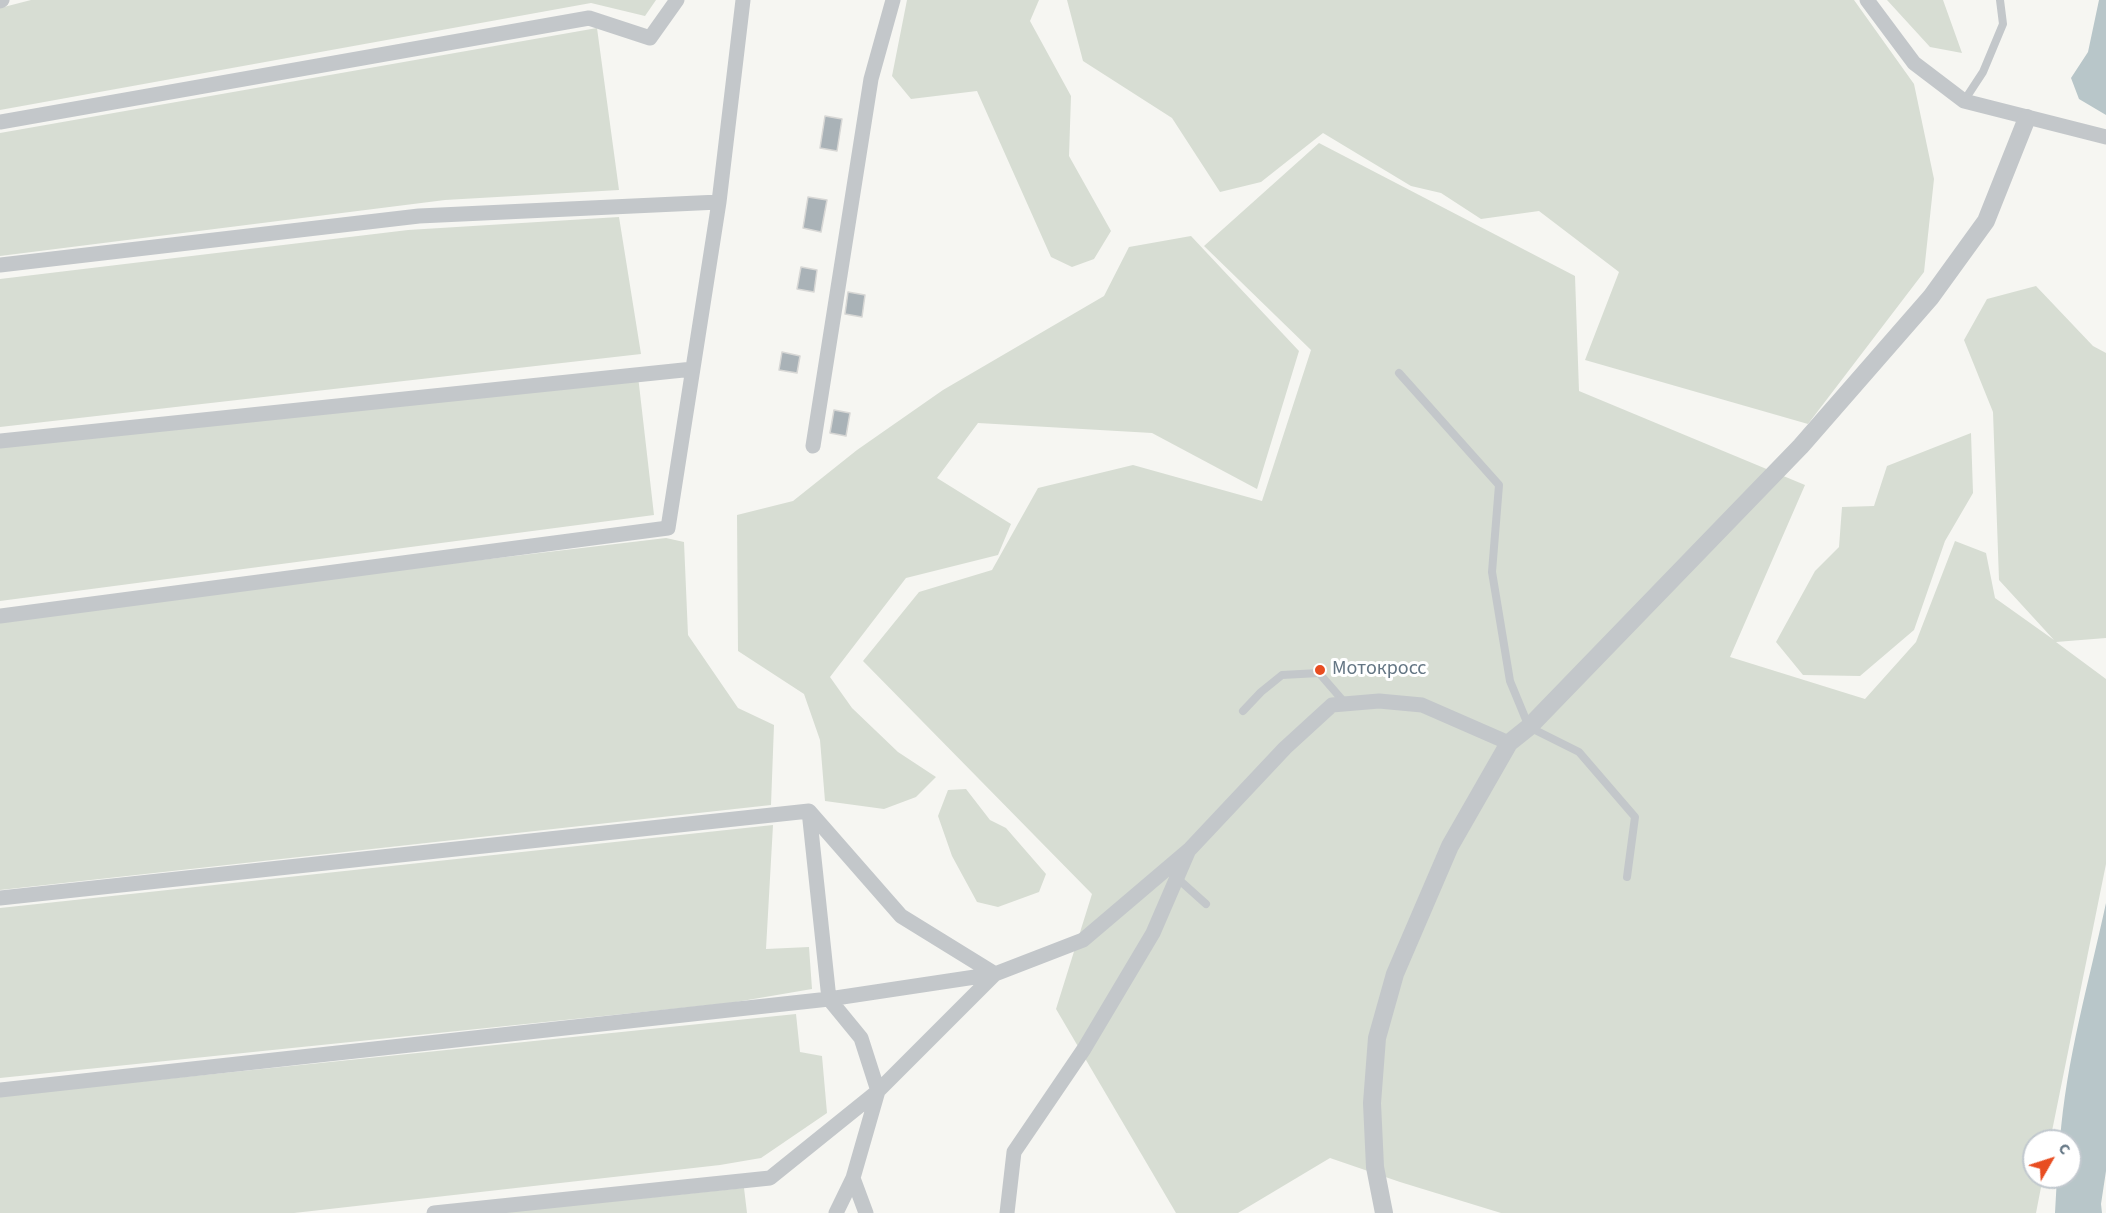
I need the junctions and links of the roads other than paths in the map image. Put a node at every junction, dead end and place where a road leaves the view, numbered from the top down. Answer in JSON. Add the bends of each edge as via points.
{"nodes":[{"id":1,"x":677,"y":0,"type":"edge"},
{"id":2,"x":743,"y":0,"type":"edge"},
{"id":3,"x":893,"y":0,"type":"edge"},
{"id":4,"x":1867,"y":0,"type":"edge"},
{"id":5,"x":2000,"y":0,"type":"edge"},
{"id":6,"x":1964,"y":101,"type":"junction"},
{"id":7,"x":2027,"y":118,"type":"junction"},
{"id":8,"x":0,"y":122,"type":"edge"},
{"id":9,"x":2106,"y":137,"type":"edge"},
{"id":10,"x":719,"y":202,"type":"junction"},
{"id":11,"x":0,"y":266,"type":"edge"},
{"id":12,"x":693,"y":369,"type":"junction"},
{"id":13,"x":1399,"y":373,"type":"dead end"},
{"id":14,"x":0,"y":441,"type":"edge"},
{"id":15,"x":813,"y":446,"type":"dead end"},
{"id":16,"x":0,"y":616,"type":"edge"},
{"id":17,"x":1346,"y":704,"type":"junction"},
{"id":18,"x":1243,"y":711,"type":"dead end"},
{"id":19,"x":1529,"y":727,"type":"junction"},
{"id":20,"x":1509,"y":743,"type":"junction"},
{"id":21,"x":809,"y":811,"type":"junction"},
{"id":22,"x":1190,"y":849,"type":"junction"},
{"id":23,"x":1627,"y":877,"type":"dead end"},
{"id":24,"x":1178,"y":878,"type":"junction"},
{"id":25,"x":0,"y":898,"type":"edge"},
{"id":26,"x":1206,"y":903,"type":"dead end"},
{"id":27,"x":995,"y":974,"type":"junction"},
{"id":28,"x":830,"y":999,"type":"junction"},
{"id":29,"x":0,"y":1090,"type":"edge"},
{"id":30,"x":878,"y":1091,"type":"junction"},
{"id":31,"x":853,"y":1178,"type":"junction"},
{"id":32,"x":434,"y":1213,"type":"edge"},
{"id":33,"x":836,"y":1213,"type":"edge"},
{"id":34,"x":866,"y":1213,"type":"edge"},
{"id":35,"x":1007,"y":1213,"type":"edge"},
{"id":36,"x":1384,"y":1213,"type":"edge"}],
"edges":[{"from":1,"to":8,"type":"street","via":[[650,38],[589,18]]},
{"from":2,"to":10,"type":"street"},
{"from":3,"to":15,"type":"street","via":[[871,80]]},
{"from":4,"to":6,"type":"street","via":[[1914,63]]},
{"from":5,"to":6,"type":"lane","via":[[2003,24],[1983,72]]},
{"from":6,"to":7,"type":"street"},
{"from":7,"to":9,"type":"street"},
{"from":7,"to":19,"type":"street","via":[[1986,221],[1931,297],[1801,446]]},
{"from":10,"to":11,"type":"street","via":[[419,216]]},
{"from":10,"to":12,"type":"street"},
{"from":12,"to":14,"type":"street"},
{"from":12,"to":16,"type":"street","via":[[668,528]]},
{"from":13,"to":19,"type":"lane","via":[[1499,485],[1492,572],[1510,681]]},
{"from":17,"to":18,"type":"lane","via":[[1319,673],[1282,675]]},
{"from":17,"to":20,"type":"street","via":[[1422,705]]},
{"from":17,"to":22,"type":"street","via":[[1332,705],[1285,748]]},
{"from":19,"to":20,"type":"street"},
{"from":19,"to":23,"type":"lane","via":[[1579,752],[1635,817]]},
{"from":20,"to":36,"type":"street","via":[[1450,846],[1395,974],[1377,1038],[1372,1103],[1375,1167]]},
{"from":21,"to":25,"type":"street"},
{"from":21,"to":27,"type":"street","via":[[901,916]]},
{"from":21,"to":28,"type":"street"},
{"from":22,"to":24,"type":"street"},
{"from":22,"to":27,"type":"street","via":[[1083,940]]},
{"from":24,"to":26,"type":"lane"},
{"from":24,"to":35,"type":"street","via":[[1148,943],[1084,1049],[1014,1152]]},
{"from":27,"to":28,"type":"street"},
{"from":27,"to":30,"type":"street"},
{"from":28,"to":29,"type":"street"},
{"from":28,"to":30,"type":"street","via":[[861,1038]]},
{"from":30,"to":31,"type":"street"},
{"from":30,"to":32,"type":"street","via":[[770,1178]]},
{"from":31,"to":33,"type":"street"},
{"from":31,"to":34,"type":"street"}]}
